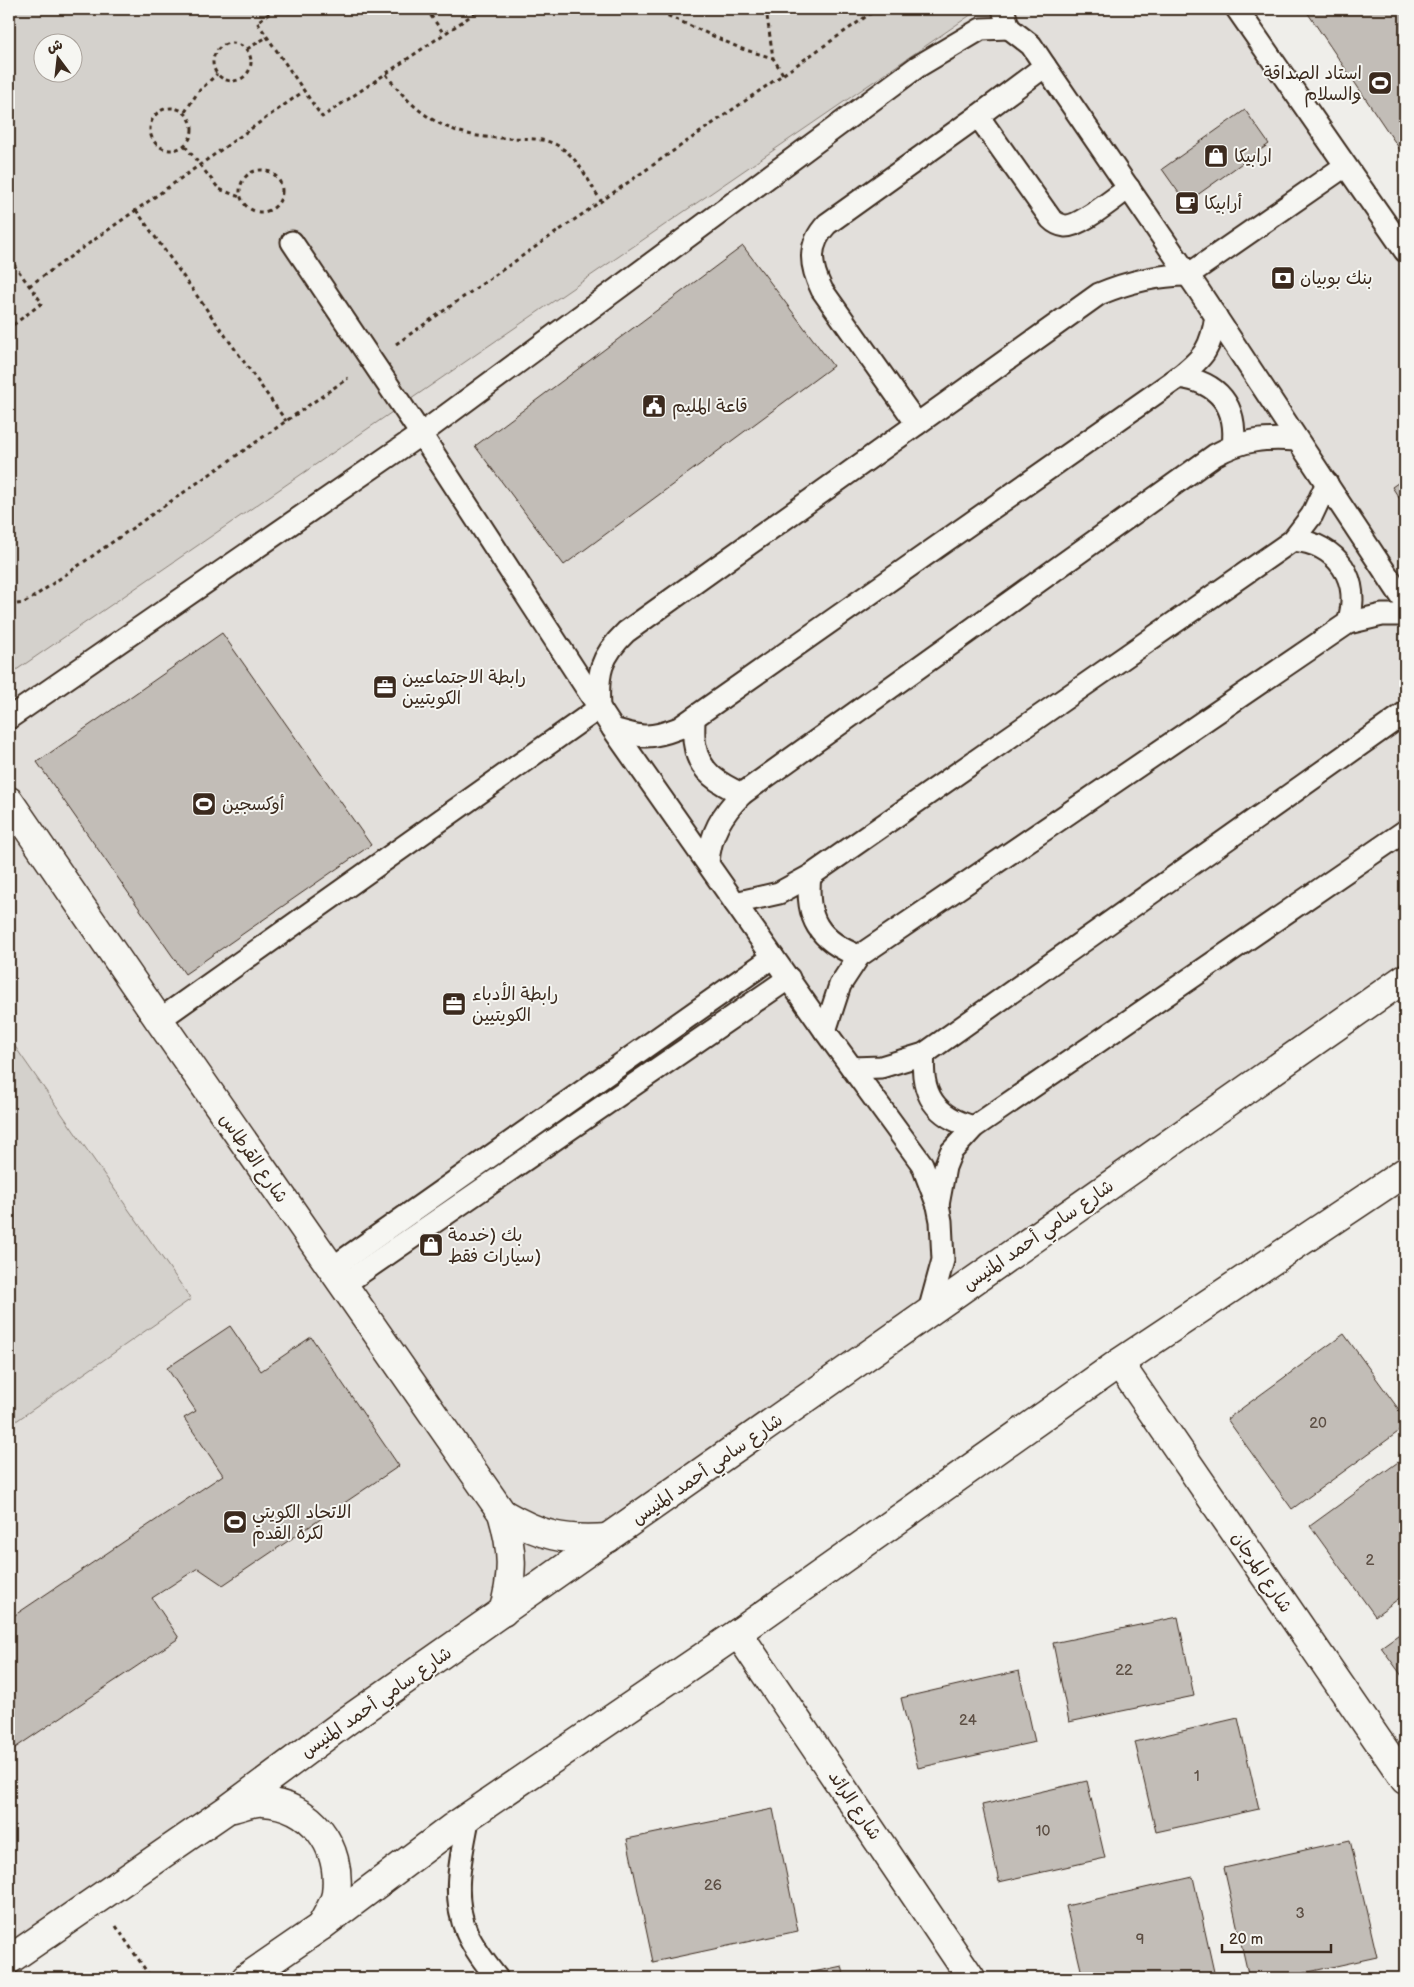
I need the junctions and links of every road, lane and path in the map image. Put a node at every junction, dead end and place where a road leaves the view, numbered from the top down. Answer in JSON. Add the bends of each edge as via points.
{"nodes":[{"id":1,"x":276,"y":9,"type":"edge"},
{"id":2,"x":426,"y":9,"type":"edge"},
{"id":3,"x":481,"y":9,"type":"edge"},
{"id":4,"x":653,"y":9,"type":"edge"},
{"id":5,"x":766,"y":9,"type":"edge"},
{"id":6,"x":877,"y":9,"type":"edge"},
{"id":7,"x":1237,"y":9,"type":"edge"},
{"id":8,"x":1006,"y":18,"type":"edge"},
{"id":9,"x":444,"y":34,"type":"junction"},
{"id":10,"x":267,"y":37,"type":"junction"},
{"id":11,"x":247,"y":49,"type":"junction"},
{"id":12,"x":773,"y":58,"type":"junction"},
{"id":13,"x":1045,"y":66,"type":"junction"},
{"id":14,"x":217,"y":74,"type":"junction"},
{"id":15,"x":386,"y":74,"type":"junction"},
{"id":16,"x":783,"y":74,"type":"junction"},
{"id":17,"x":304,"y":91,"type":"junction"},
{"id":18,"x":185,"y":112,"type":"junction"},
{"id":19,"x":978,"y":116,"type":"junction"},
{"id":20,"x":185,"y":146,"type":"junction"},
{"id":21,"x":200,"y":165,"type":"junction"},
{"id":22,"x":1345,"y":166,"type":"junction"},
{"id":23,"x":1128,"y":188,"type":"junction"},
{"id":24,"x":240,"y":197,"type":"junction"},
{"id":25,"x":601,"y":201,"type":"junction"},
{"id":26,"x":136,"y":210,"type":"junction"},
{"id":27,"x":292,"y":242,"type":"dead end"},
{"id":28,"x":1405,"y":251,"type":"edge"},
{"id":29,"x":9,"y":258,"type":"edge"},
{"id":30,"x":1188,"y":275,"type":"junction"},
{"id":31,"x":29,"y":286,"type":"junction"},
{"id":32,"x":1216,"y":316,"type":"junction"},
{"id":33,"x":9,"y":328,"type":"edge"},
{"id":34,"x":371,"y":362,"type":"junction"},
{"id":35,"x":1179,"y":377,"type":"junction"},
{"id":36,"x":286,"y":421,"type":"junction"},
{"id":37,"x":917,"y":424,"type":"junction"},
{"id":38,"x":421,"y":434,"type":"junction"},
{"id":39,"x":1297,"y":440,"type":"junction"},
{"id":40,"x":1233,"y":446,"type":"junction"},
{"id":41,"x":1327,"y":483,"type":"junction"},
{"id":42,"x":1293,"y":540,"type":"junction"},
{"id":43,"x":1405,"y":602,"type":"edge"},
{"id":44,"x":9,"y":605,"type":"edge"},
{"id":45,"x":1405,"y":614,"type":"edge"},
{"id":46,"x":1348,"y":623,"type":"junction"},
{"id":47,"x":599,"y":708,"type":"junction"},
{"id":48,"x":1405,"y":713,"type":"edge"},
{"id":49,"x":9,"y":718,"type":"edge"},
{"id":50,"x":694,"y":718,"type":"junction"},
{"id":51,"x":614,"y":729,"type":"junction"},
{"id":52,"x":742,"y":794,"type":"junction"},
{"id":53,"x":9,"y":801,"type":"edge"},
{"id":54,"x":1405,"y":830,"type":"edge"},
{"id":55,"x":708,"y":863,"type":"junction"},
{"id":56,"x":810,"y":876,"type":"junction"},
{"id":57,"x":735,"y":903,"type":"junction"},
{"id":58,"x":773,"y":956,"type":"junction"},
{"id":59,"x":859,"y":956,"type":"junction"},
{"id":60,"x":789,"y":978,"type":"junction"},
{"id":61,"x":1405,"y":978,"type":"edge"},
{"id":62,"x":159,"y":1020,"type":"junction"},
{"id":63,"x":825,"y":1031,"type":"junction"},
{"id":64,"x":924,"y":1054,"type":"junction"},
{"id":65,"x":852,"y":1068,"type":"junction"},
{"id":66,"x":974,"y":1127,"type":"junction"},
{"id":67,"x":1405,"y":1172,"type":"edge"},
{"id":68,"x":938,"y":1206,"type":"junction"},
{"id":69,"x":337,"y":1277,"type":"junction"},
{"id":70,"x":929,"y":1311,"type":"junction"},
{"id":71,"x":1119,"y":1363,"type":"junction"},
{"id":72,"x":502,"y":1513,"type":"junction"},
{"id":73,"x":608,"y":1538,"type":"junction"},
{"id":74,"x":503,"y":1612,"type":"junction"},
{"id":75,"x":738,"y":1633,"type":"junction"},
{"id":76,"x":1405,"y":1780,"type":"edge"},
{"id":77,"x":228,"y":1809,"type":"junction"},
{"id":78,"x":469,"y":1816,"type":"junction"},
{"id":79,"x":97,"y":1899,"type":"junction"},
{"id":80,"x":320,"y":1927,"type":"junction"},
{"id":81,"x":14,"y":1953,"type":"edge"},
{"id":82,"x":151,"y":1978,"type":"edge"},
{"id":83,"x":246,"y":1978,"type":"edge"},
{"id":84,"x":496,"y":1978,"type":"edge"},
{"id":85,"x":971,"y":1978,"type":"edge"}],
"edges":[{"from":1,"to":10,"type":"path","via":[[257,22]]},
{"from":2,"to":9,"type":"path"},
{"from":3,"to":9,"type":"path"},
{"from":4,"to":12,"type":"path","via":[[742,49]]},
{"from":5,"to":12,"type":"path"},
{"from":6,"to":16,"type":"path"},
{"from":7,"to":22,"type":"lane"},
{"from":8,"to":13,"type":"lane"},
{"from":8,"to":38,"type":"lane","via":[[917,67]]},
{"from":9,"to":15,"type":"path"},
{"from":10,"to":11,"type":"path"},
{"from":10,"to":17,"type":"path"},
{"from":11,"to":14,"type":"path","via":[[234,42],[220,47],[213,60]]},
{"from":11,"to":14,"type":"path","via":[[252,64],[245,77],[230,81]]},
{"from":12,"to":16,"type":"path"},
{"from":13,"to":19,"type":"lane"},
{"from":13,"to":23,"type":"lane"},
{"from":14,"to":18,"type":"path","via":[[198,92]]},
{"from":15,"to":17,"type":"path","via":[[322,117]]},
{"from":15,"to":25,"type":"path","via":[[411,105],[432,120],[457,131],[489,138],[536,139],[562,148],[573,157]]},
{"from":16,"to":25,"type":"path"},
{"from":17,"to":21,"type":"path"},
{"from":18,"to":20,"type":"path","via":[[193,129]]},
{"from":18,"to":20,"type":"path","via":[[176,108],[158,112],[150,129],[158,146],[167,150]]},
{"from":19,"to":23,"type":"lane","via":[[1057,224],[1078,223]]},
{"from":19,"to":37,"type":"lane","via":[[827,224],[815,240],[812,262],[822,290]]},
{"from":20,"to":21,"type":"path"},
{"from":21,"to":24,"type":"path","via":[[219,189]]},
{"from":21,"to":26,"type":"path"},
{"from":22,"to":28,"type":"lane"},
{"from":22,"to":30,"type":"lane"},
{"from":23,"to":30,"type":"lane"},
{"from":24,"to":24,"type":"path","via":[[250,210],[267,211],[275,208],[280,200],[280,182],[275,174],[258,169],[242,179]]},
{"from":25,"to":34,"type":"path"},
{"from":26,"to":31,"type":"path"},
{"from":26,"to":36,"type":"path"},
{"from":27,"to":34,"type":"lane"},
{"from":29,"to":31,"type":"path"},
{"from":30,"to":32,"type":"lane"},
{"from":30,"to":37,"type":"lane","via":[[1163,275],[1129,282],[1098,294]]},
{"from":31,"to":33,"type":"path","via":[[42,303]]},
{"from":32,"to":35,"type":"lane","via":[[1210,343],[1201,360]]},
{"from":32,"to":39,"type":"lane"},
{"from":34,"to":36,"type":"path"},
{"from":34,"to":38,"type":"lane"},
{"from":35,"to":40,"type":"lane","via":[[1207,385],[1227,404],[1235,431]]},
{"from":35,"to":50,"type":"lane"},
{"from":36,"to":44,"type":"path","via":[[32,598]]},
{"from":37,"to":47,"type":"lane","via":[[626,632],[601,665]]},
{"from":38,"to":47,"type":"lane"},
{"from":38,"to":49,"type":"lane"},
{"from":39,"to":40,"type":"lane","via":[[1256,440]]},
{"from":39,"to":41,"type":"lane"},
{"from":40,"to":52,"type":"lane","via":[[1215,455]]},
{"from":41,"to":42,"type":"lane","via":[[1312,515]]},
{"from":41,"to":43,"type":"lane"},
{"from":42,"to":46,"type":"lane","via":[[1308,541],[1322,547],[1344,567],[1353,594],[1353,609]]},
{"from":42,"to":56,"type":"lane"},
{"from":45,"to":46,"type":"lane","via":[[1382,615]]},
{"from":46,"to":59,"type":"lane"},
{"from":47,"to":51,"type":"lane"},
{"from":47,"to":62,"type":"lane"},
{"from":48,"to":64,"type":"lane"},
{"from":50,"to":51,"type":"lane","via":[[657,736]]},
{"from":50,"to":52,"type":"lane","via":[[695,747],[704,769],[719,783]]},
{"from":51,"to":55,"type":"lane"},
{"from":52,"to":55,"type":"lane","via":[[728,807],[715,829]]},
{"from":53,"to":62,"type":"main road","name":"شارع القرطاس"},
{"from":54,"to":66,"type":"lane"},
{"from":55,"to":57,"type":"lane"},
{"from":56,"to":57,"type":"lane","via":[[778,893]]},
{"from":56,"to":59,"type":"lane","via":[[810,911],[817,927],[842,950]]},
{"from":57,"to":58,"type":"lane"},
{"from":58,"to":60,"type":"lane"},
{"from":58,"to":69,"type":"lane"},
{"from":59,"to":63,"type":"lane","via":[[840,985]]},
{"from":60,"to":63,"type":"lane"},
{"from":60,"to":69,"type":"lane"},
{"from":61,"to":70,"type":"main road","name":"شارع سامي أحمد المنيس"},
{"from":62,"to":69,"type":"main road","name":"شارع القرطاس"},
{"from":63,"to":65,"type":"lane"},
{"from":64,"to":65,"type":"lane","via":[[881,1067]]},
{"from":64,"to":66,"type":"lane","via":[[922,1071],[925,1087],[933,1102],[951,1119]]},
{"from":65,"to":68,"type":"lane","via":[[922,1164]]},
{"from":66,"to":68,"type":"lane","via":[[951,1152]]},
{"from":67,"to":71,"type":"main road"},
{"from":68,"to":70,"type":"lane","via":[[944,1260]]},
{"from":69,"to":72,"type":"main road","name":"شارع القرطاس"},
{"from":70,"to":73,"type":"main road","name":"شارع سامي أحمد المنيس"},
{"from":71,"to":75,"type":"main road"},
{"from":71,"to":76,"type":"main road","name":"شارع المرجان"},
{"from":72,"to":73,"type":"main road","name":"شارع القرطاس","via":[[526,1528],[553,1536],[581,1540]]},
{"from":72,"to":74,"type":"main road","name":"شارع القرطاس","via":[[510,1538],[512,1562],[510,1588]]},
{"from":73,"to":74,"type":"main road","name":"شارع سامي أحمد المنيس"},
{"from":74,"to":77,"type":"main road","name":"شارع سامي أحمد المنيس"},
{"from":75,"to":78,"type":"main road"},
{"from":75,"to":85,"type":"main road","name":"شارع الرائد"},
{"from":77,"to":79,"type":"main road","name":"شارع سامي أحمد المنيس"},
{"from":77,"to":80,"type":"main road","via":[[262,1801],[295,1809],[322,1831],[336,1862],[336,1896]]},
{"from":78,"to":80,"type":"main road"},
{"from":78,"to":84,"type":"lane","via":[[458,1878],[459,1905],[467,1933]]},
{"from":79,"to":81,"type":"main road","name":"شارع سامي أحمد المنيس"},
{"from":79,"to":82,"type":"path"},
{"from":80,"to":83,"type":"main road"}]}
